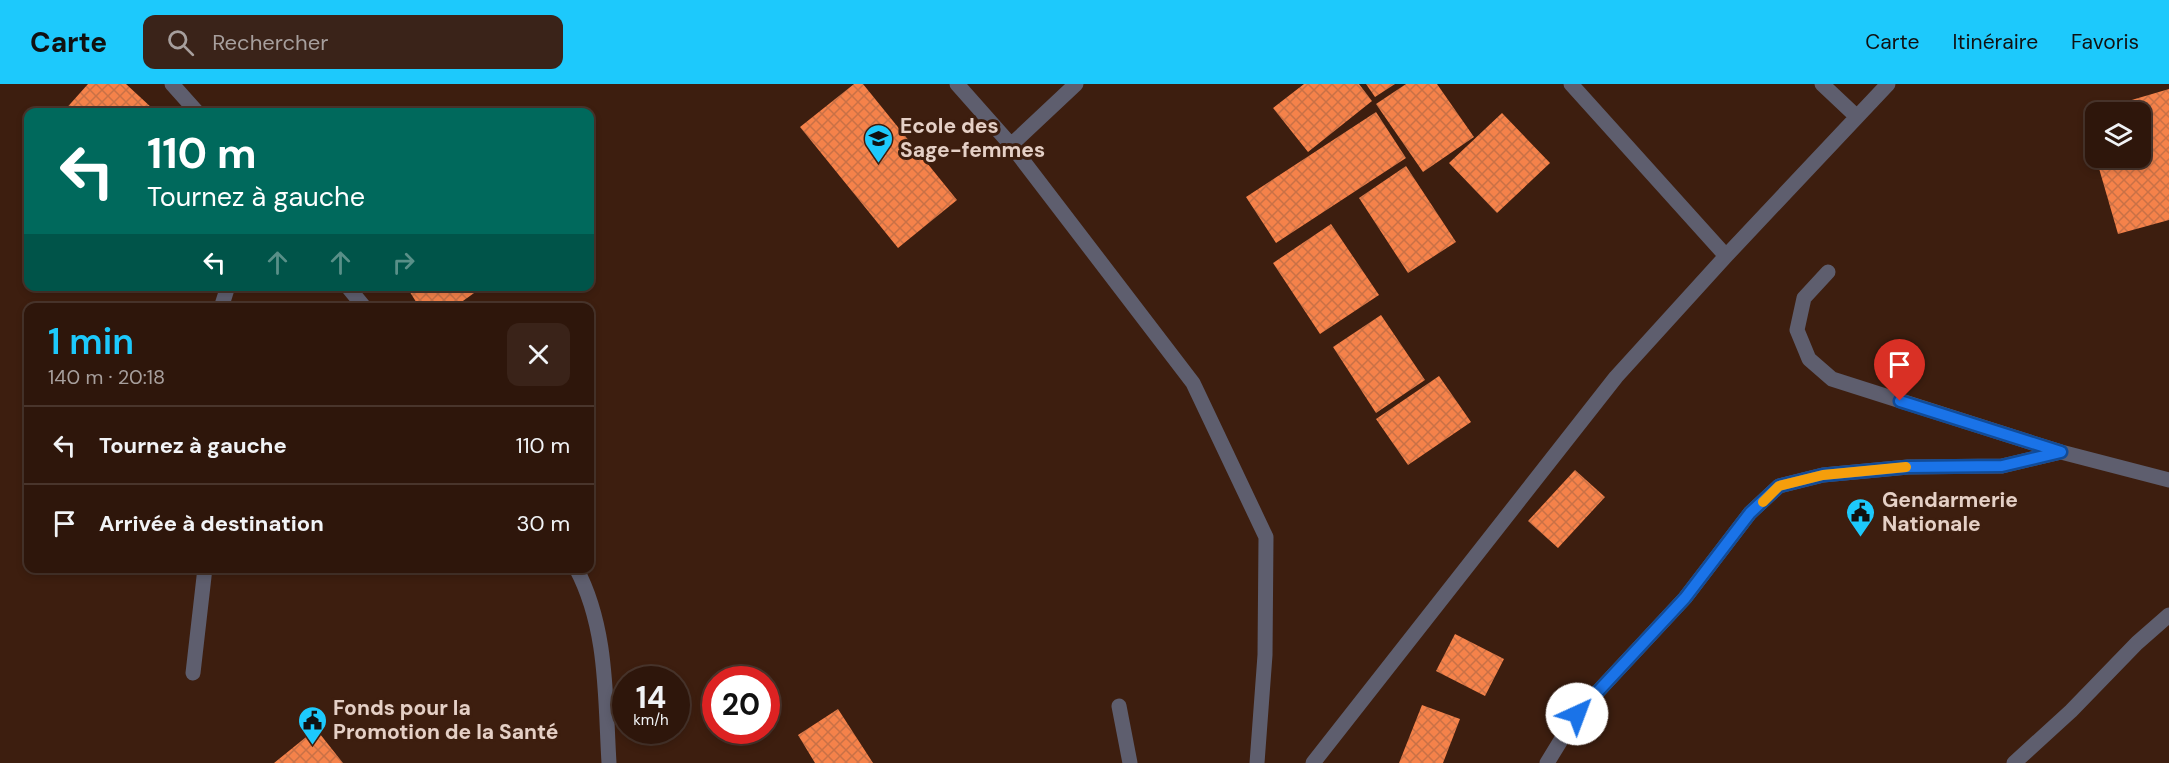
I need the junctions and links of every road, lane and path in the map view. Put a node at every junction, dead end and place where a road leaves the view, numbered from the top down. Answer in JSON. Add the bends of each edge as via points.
{"nodes":[{"id":1,"x":172,"y":84,"type":"edge"},
{"id":2,"x":957,"y":84,"type":"edge"},
{"id":3,"x":1076,"y":84,"type":"edge"},
{"id":4,"x":1571,"y":84,"type":"edge"},
{"id":5,"x":1822,"y":84,"type":"edge"},
{"id":6,"x":1888,"y":84,"type":"edge"},
{"id":7,"x":193,"y":108,"type":"edge"},
{"id":8,"x":1856,"y":116,"type":"junction"},
{"id":9,"x":1011,"y":144,"type":"junction"},
{"id":10,"x":1726,"y":256,"type":"junction"},
{"id":11,"x":1828,"y":272,"type":"dead end"},
{"id":12,"x":351,"y":291,"type":"edge"},
{"id":13,"x":361,"y":303,"type":"edge"},
{"id":14,"x":2061,"y":452,"type":"junction"},
{"id":15,"x":2169,"y":480,"type":"edge"},
{"id":16,"x":204,"y":573,"type":"edge"},
{"id":17,"x":579,"y":573,"type":"edge"},
{"id":18,"x":2169,"y":615,"type":"edge"},
{"id":19,"x":193,"y":674,"type":"dead end"},
{"id":20,"x":1119,"y":706,"type":"dead end"},
{"id":21,"x":609,"y":763,"type":"edge"},
{"id":22,"x":1130,"y":763,"type":"edge"},
{"id":23,"x":1257,"y":763,"type":"edge"},
{"id":24,"x":1312,"y":763,"type":"edge"},
{"id":25,"x":1547,"y":763,"type":"edge"},
{"id":26,"x":2014,"y":763,"type":"edge"}],
"edges":[{"from":1,"to":7,"type":"street"},
{"from":2,"to":9,"type":"street"},
{"from":3,"to":9,"type":"street"},
{"from":4,"to":10,"type":"street"},
{"from":5,"to":8,"type":"street"},
{"from":6,"to":8,"type":"street"},
{"from":8,"to":10,"type":"street"},
{"from":9,"to":23,"type":"street","via":[[1192,383],[1266,537],[1265,654]]},
{"from":10,"to":24,"type":"street","via":[[1616,377]]},
{"from":11,"to":14,"type":"street","via":[[1804,298],[1797,330],[1809,359],[1832,379]]},
{"from":12,"to":13,"type":"street"},
{"from":14,"to":15,"type":"street"},
{"from":14,"to":25,"type":"street","via":[[2002,466],[1908,467],[1823,475],[1779,486],[1750,513],[1685,598],[1577,714]]},
{"from":16,"to":19,"type":"street"},
{"from":17,"to":21,"type":"street","via":[[587,589],[603,651]]},
{"from":18,"to":26,"type":"street"},
{"from":20,"to":22,"type":"street"}]}
